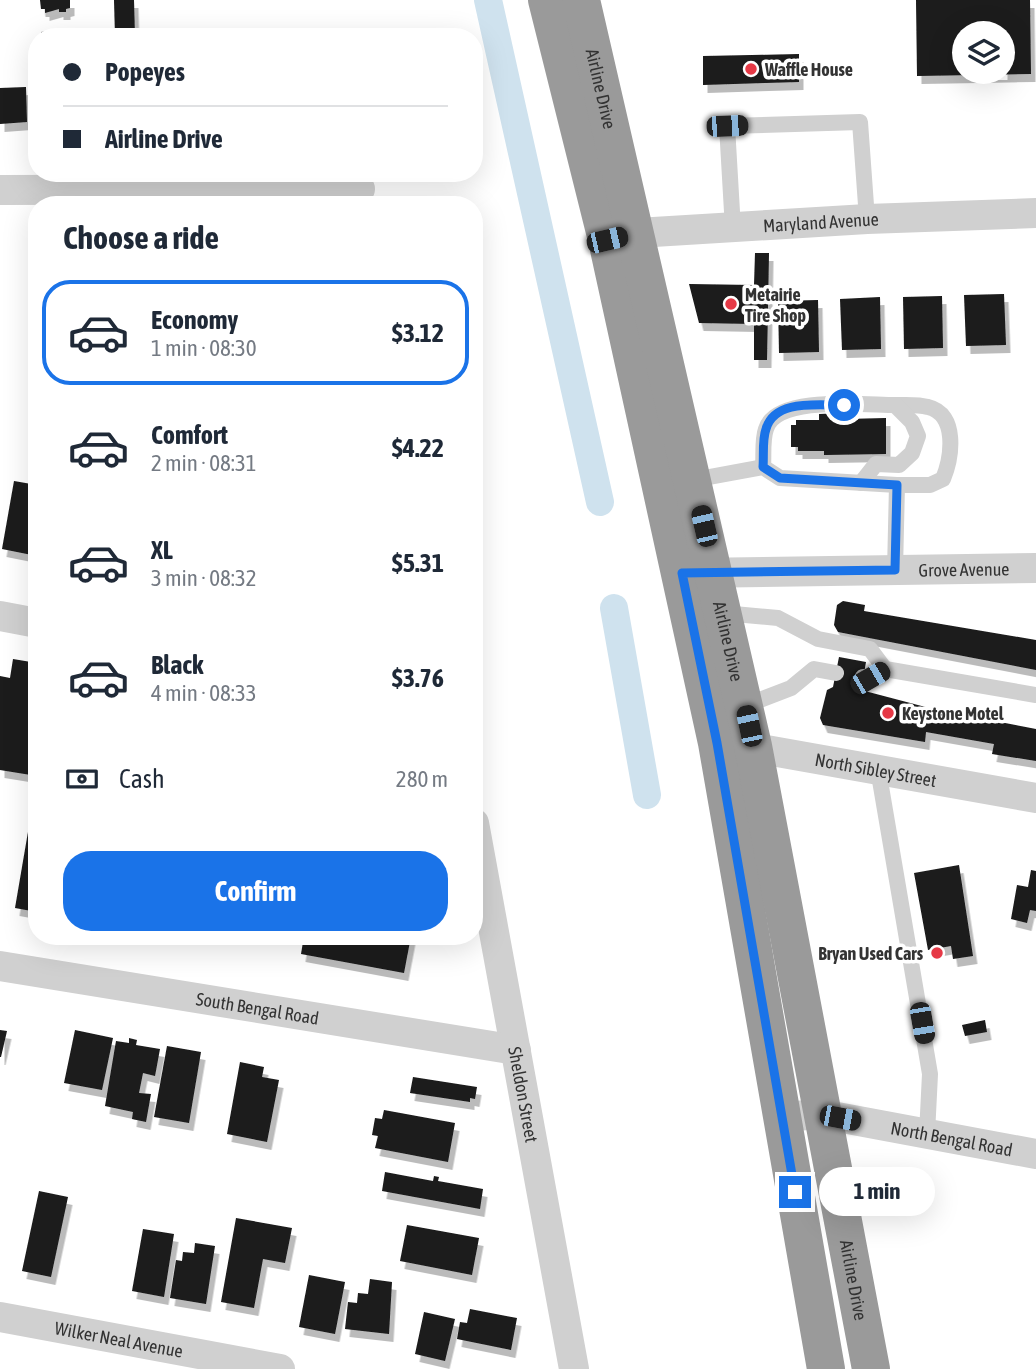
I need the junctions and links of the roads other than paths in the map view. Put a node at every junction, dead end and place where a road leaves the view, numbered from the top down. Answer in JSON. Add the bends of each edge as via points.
{"nodes":[{"id":1,"x":547,"y":0,"type":"edge"},
{"id":2,"x":582,"y":0,"type":"edge"},
{"id":3,"x":360,"y":189,"type":"dead end"},
{"id":4,"x":0,"y":190,"type":"edge"},
{"id":5,"x":1036,"y":213,"type":"edge"},
{"id":6,"x":867,"y":219,"type":"junction"},
{"id":7,"x":733,"y":229,"type":"junction"},
{"id":8,"x":622,"y":237,"type":"junction"},
{"id":9,"x":895,"y":405,"type":"junction"},
{"id":10,"x":763,"y":467,"type":"junction"},
{"id":11,"x":693,"y":480,"type":"junction"},
{"id":12,"x":861,"y":483,"type":"junction"},
{"id":13,"x":897,"y":485,"type":"junction"},
{"id":14,"x":1036,"y":568,"type":"edge"},
{"id":15,"x":895,"y":570,"type":"junction"},
{"id":16,"x":698,"y":573,"type":"junction"},
{"id":17,"x":723,"y":613,"type":"junction"},
{"id":18,"x":0,"y":616,"type":"edge"},
{"id":19,"x":28,"y":621,"type":"edge"},
{"id":20,"x":818,"y":639,"type":"junction"},
{"id":21,"x":814,"y":669,"type":"junction"},
{"id":22,"x":885,"y":669,"type":"junction"},
{"id":23,"x":836,"y":673,"type":"dead end"},
{"id":24,"x":863,"y":677,"type":"dead end"},
{"id":25,"x":1036,"y":695,"type":"edge"},
{"id":26,"x":744,"y":706,"type":"junction"},
{"id":27,"x":735,"y":744,"type":"junction"},
{"id":28,"x":878,"y":769,"type":"junction"},
{"id":29,"x":1036,"y":798,"type":"edge"},
{"id":30,"x":483,"y":871,"type":"edge"},
{"id":31,"x":0,"y":966,"type":"edge"},
{"id":32,"x":516,"y":1050,"type":"junction"},
{"id":33,"x":821,"y":1114,"type":"junction"},
{"id":34,"x":782,"y":1117,"type":"junction"},
{"id":35,"x":927,"y":1134,"type":"junction"},
{"id":36,"x":1036,"y":1154,"type":"edge"},
{"id":37,"x":0,"y":1317,"type":"edge"},
{"id":38,"x":280,"y":1369,"type":"edge"},
{"id":39,"x":574,"y":1369,"type":"edge"},
{"id":40,"x":825,"y":1369,"type":"edge"},
{"id":41,"x":871,"y":1369,"type":"edge"}],
"edges":[{"from":1,"to":8,"type":"highway","name":"Airline Drive"},
{"from":2,"to":8,"type":"highway","name":"Airline Drive"},
{"from":3,"to":4,"type":"street"},
{"from":5,"to":6,"type":"street","name":"Maryland Avenue"},
{"from":6,"to":7,"type":"street","name":"Maryland Avenue"},
{"from":6,"to":7,"type":"lane","via":[[860,122],[727,126]]},
{"from":7,"to":8,"type":"street","name":"Maryland Avenue"},
{"from":8,"to":11,"type":"highway","name":"Airline Drive"},
{"from":8,"to":16,"type":"highway","name":"Airline Drive"},
{"from":9,"to":10,"type":"lane","via":[[794,406],[777,414],[766,427]]},
{"from":9,"to":12,"type":"lane","via":[[912,422],[918,436],[912,453],[899,465],[876,464]]},
{"from":9,"to":13,"type":"lane","via":[[929,407],[944,416],[949,431],[943,479],[930,485]]},
{"from":10,"to":11,"type":"lane"},
{"from":10,"to":12,"type":"lane","via":[[780,478]]},
{"from":11,"to":16,"type":"highway","name":"Airline Drive"},
{"from":12,"to":13,"type":"lane"},
{"from":13,"to":15,"type":"lane"},
{"from":14,"to":15,"type":"street","name":"Grove Avenue"},
{"from":15,"to":16,"type":"street","name":"Grove Avenue"},
{"from":16,"to":17,"type":"highway","name":"Airline Drive"},
{"from":16,"to":27,"type":"highway","name":"Airline Drive"},
{"from":17,"to":20,"type":"lane","via":[[778,618]]},
{"from":17,"to":26,"type":"highway","name":"Airline Drive"},
{"from":18,"to":19,"type":"street"},
{"from":20,"to":21,"type":"lane"},
{"from":20,"to":22,"type":"lane","via":[[870,649]]},
{"from":21,"to":23,"type":"lane"},
{"from":21,"to":26,"type":"lane","via":[[791,688]]},
{"from":22,"to":24,"type":"lane"},
{"from":22,"to":25,"type":"lane"},
{"from":26,"to":27,"type":"highway","name":"Airline Drive"},
{"from":27,"to":28,"type":"street","name":"North Sibley Street"},
{"from":27,"to":33,"type":"highway","name":"Airline Drive"},
{"from":27,"to":34,"type":"highway","name":"Airline Drive"},
{"from":28,"to":29,"type":"street","name":"North Sibley Street"},
{"from":28,"to":35,"type":"lane","via":[[930,1074]]},
{"from":30,"to":32,"type":"street","name":"Sheldon Street"},
{"from":31,"to":32,"type":"street","name":"South Bengal Road"},
{"from":32,"to":39,"type":"street","name":"Sheldon Street"},
{"from":33,"to":34,"type":"street","name":"North Bengal Road"},
{"from":33,"to":35,"type":"street","name":"North Bengal Road"},
{"from":33,"to":41,"type":"highway","name":"Airline Drive"},
{"from":34,"to":40,"type":"highway","name":"Airline Drive"},
{"from":35,"to":36,"type":"street","name":"North Bengal Road"},
{"from":37,"to":38,"type":"street","name":"Wilker Neal Avenue"}]}
